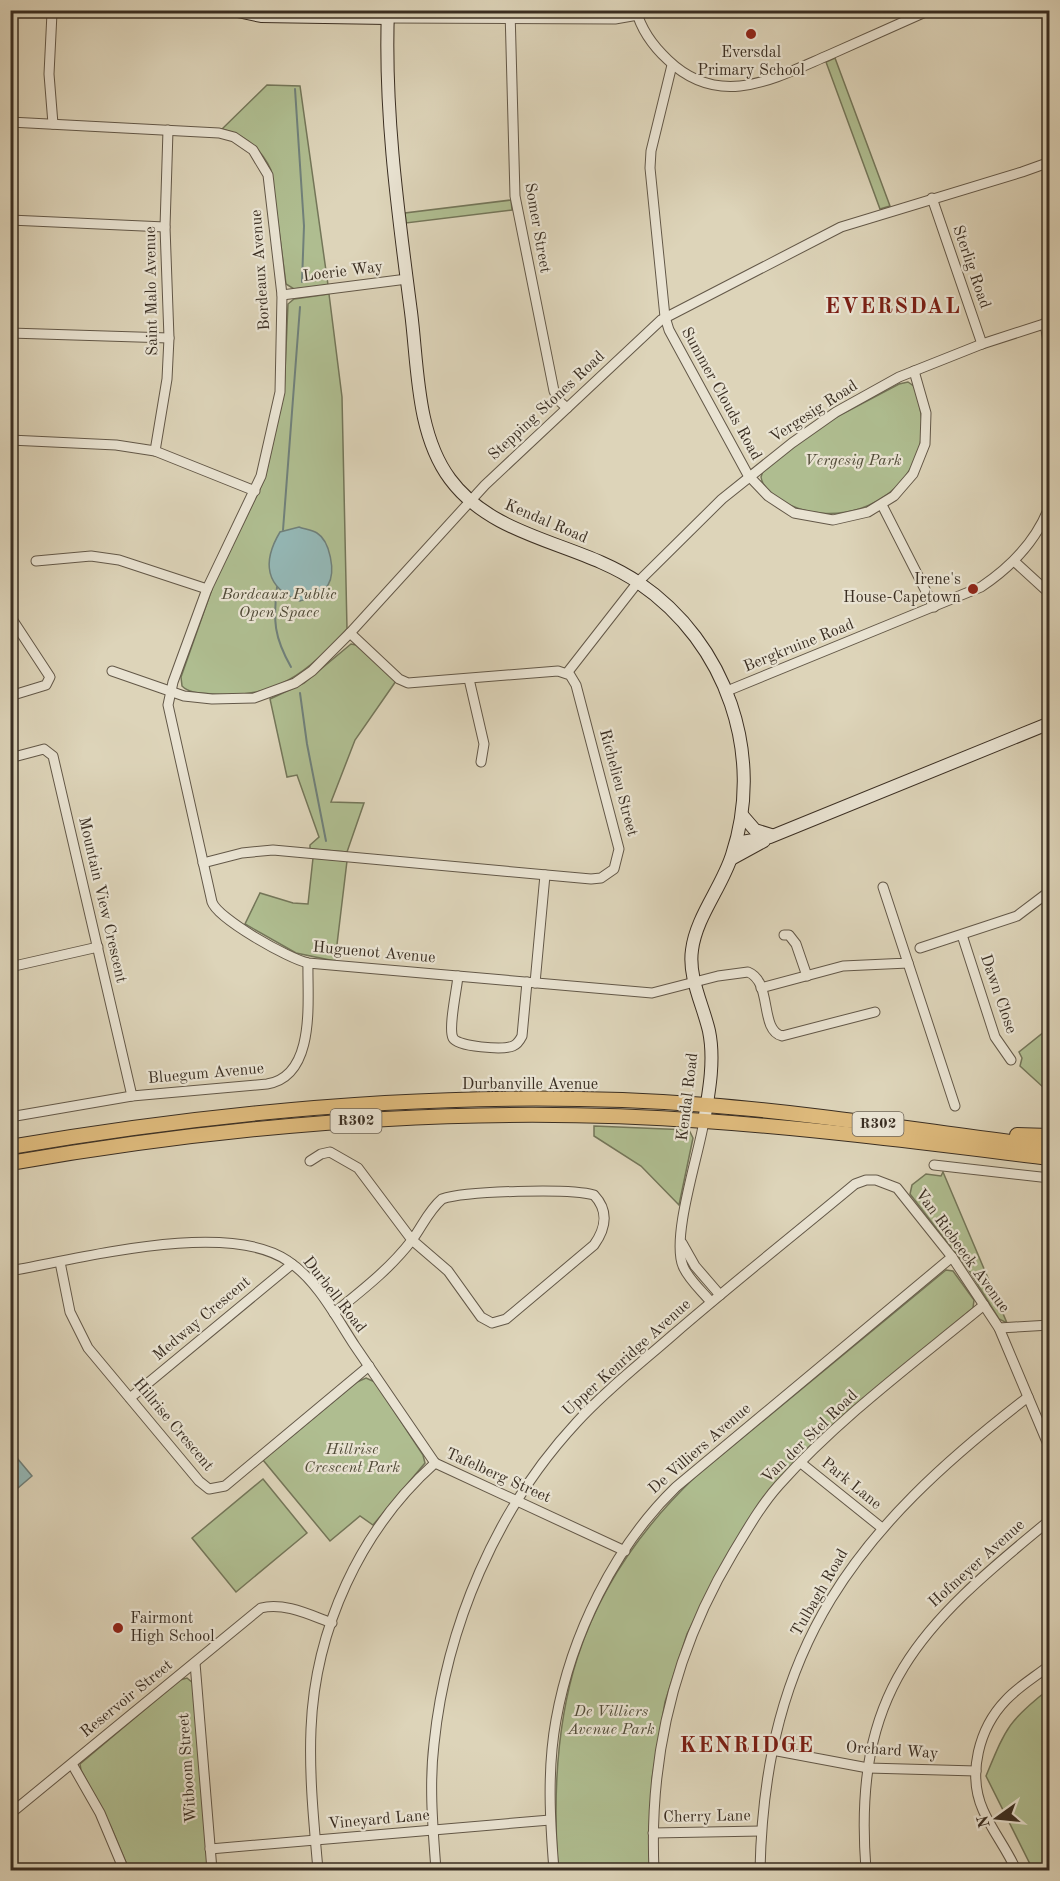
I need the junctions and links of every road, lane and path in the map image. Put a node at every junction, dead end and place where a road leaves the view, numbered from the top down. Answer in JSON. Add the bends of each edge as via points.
{"nodes":[{"id":1,"x":33,"y":10,"type":"edge"},
{"id":2,"x":71,"y":10,"type":"edge"},
{"id":3,"x":930,"y":10,"type":"edge"},
{"id":4,"x":240,"y":11,"type":"edge"},
{"id":5,"x":52,"y":13,"type":"junction"},
{"id":6,"x":637,"y":13,"type":"edge"},
{"id":7,"x":388,"y":14,"type":"edge"},
{"id":8,"x":510,"y":15,"type":"edge"},
{"id":9,"x":672,"y":65,"type":"junction"},
{"id":10,"x":10,"y":122,"type":"edge"},
{"id":11,"x":53,"y":124,"type":"junction"},
{"id":12,"x":168,"y":130,"type":"junction"},
{"id":13,"x":1050,"y":162,"type":"edge"},
{"id":14,"x":932,"y":198,"type":"junction"},
{"id":15,"x":10,"y":220,"type":"edge"},
{"id":16,"x":165,"y":227,"type":"junction"},
{"id":17,"x":407,"y":279,"type":"junction"},
{"id":18,"x":282,"y":296,"type":"junction"},
{"id":19,"x":665,"y":317,"type":"junction"},
{"id":20,"x":1048,"y":323,"type":"edge"},
{"id":21,"x":10,"y":333,"type":"edge"},
{"id":22,"x":169,"y":338,"type":"junction"},
{"id":23,"x":982,"y":344,"type":"junction"},
{"id":24,"x":1050,"y":355,"type":"edge"},
{"id":25,"x":914,"y":371,"type":"junction"},
{"id":26,"x":567,"y":408,"type":"junction"},
{"id":27,"x":10,"y":440,"type":"edge"},
{"id":28,"x":155,"y":451,"type":"junction"},
{"id":29,"x":748,"y":475,"type":"junction"},
{"id":30,"x":255,"y":491,"type":"junction"},
{"id":31,"x":470,"y":501,"type":"junction"},
{"id":32,"x":882,"y":505,"type":"junction"},
{"id":33,"x":1050,"y":506,"type":"edge"},
{"id":34,"x":36,"y":561,"type":"dead end"},
{"id":35,"x":1014,"y":561,"type":"junction"},
{"id":36,"x":638,"y":582,"type":"junction"},
{"id":37,"x":207,"y":589,"type":"junction"},
{"id":38,"x":1050,"y":594,"type":"edge"},
{"id":39,"x":934,"y":608,"type":"junction"},
{"id":40,"x":10,"y":616,"type":"edge"},
{"id":41,"x":350,"y":633,"type":"junction"},
{"id":42,"x":112,"y":671,"type":"dead end"},
{"id":43,"x":567,"y":673,"type":"junction"},
{"id":44,"x":469,"y":679,"type":"junction"},
{"id":45,"x":171,"y":691,"type":"junction"},
{"id":46,"x":727,"y":691,"type":"junction"},
{"id":47,"x":10,"y":696,"type":"edge"},
{"id":48,"x":1050,"y":723,"type":"edge"},
{"id":49,"x":10,"y":758,"type":"edge"},
{"id":50,"x":481,"y":762,"type":"dead end"},
{"id":51,"x":742,"y":815,"type":"junction"},
{"id":52,"x":773,"y":836,"type":"junction"},
{"id":53,"x":736,"y":843,"type":"junction"},
{"id":54,"x":731,"y":859,"type":"junction"},
{"id":55,"x":203,"y":863,"type":"junction"},
{"id":56,"x":545,"y":875,"type":"junction"},
{"id":57,"x":883,"y":886,"type":"dead end"},
{"id":58,"x":1050,"y":891,"type":"edge"},
{"id":59,"x":784,"y":935,"type":"dead end"},
{"id":60,"x":962,"y":935,"type":"junction"},
{"id":61,"x":98,"y":947,"type":"junction"},
{"id":62,"x":920,"y":948,"type":"dead end"},
{"id":63,"x":308,"y":963,"type":"junction"},
{"id":64,"x":908,"y":963,"type":"junction"},
{"id":65,"x":10,"y":967,"type":"edge"},
{"id":66,"x":458,"y":976,"type":"junction"},
{"id":67,"x":807,"y":976,"type":"junction"},
{"id":68,"x":695,"y":982,"type":"junction"},
{"id":69,"x":531,"y":983,"type":"junction"},
{"id":70,"x":761,"y":988,"type":"junction"},
{"id":71,"x":875,"y":1012,"type":"dead end"},
{"id":72,"x":1011,"y":1059,"type":"dead end"},
{"id":73,"x":132,"y":1096,"type":"junction"},
{"id":74,"x":707,"y":1105,"type":"junction"},
{"id":75,"x":955,"y":1106,"type":"dead end"},
{"id":76,"x":10,"y":1117,"type":"edge"},
{"id":77,"x":704,"y":1120,"type":"junction"},
{"id":78,"x":964,"y":1136,"type":"junction"},
{"id":79,"x":1050,"y":1136,"type":"edge"},
{"id":80,"x":10,"y":1147,"type":"edge"},
{"id":81,"x":1050,"y":1147,"type":"edge"},
{"id":82,"x":1050,"y":1158,"type":"edge"},
{"id":83,"x":310,"y":1161,"type":"dead end"},
{"id":84,"x":10,"y":1163,"type":"edge"},
{"id":85,"x":934,"y":1165,"type":"dead end"},
{"id":86,"x":1050,"y":1178,"type":"edge"},
{"id":87,"x":881,"y":1180,"type":"joint"},
{"id":88,"x":412,"y":1240,"type":"junction"},
{"id":89,"x":681,"y":1241,"type":"junction"},
{"id":90,"x":952,"y":1257,"type":"junction"},
{"id":91,"x":60,"y":1262,"type":"junction"},
{"id":92,"x":292,"y":1264,"type":"junction"},
{"id":93,"x":10,"y":1271,"type":"edge"},
{"id":94,"x":720,"y":1295,"type":"junction"},
{"id":95,"x":711,"y":1302,"type":"junction"},
{"id":96,"x":984,"y":1305,"type":"junction"},
{"id":97,"x":334,"y":1314,"type":"junction"},
{"id":98,"x":1050,"y":1325,"type":"edge"},
{"id":99,"x":999,"y":1328,"type":"junction"},
{"id":100,"x":369,"y":1366,"type":"junction"},
{"id":101,"x":1028,"y":1397,"type":"junction"},
{"id":102,"x":130,"y":1398,"type":"junction"},
{"id":103,"x":1050,"y":1449,"type":"edge"},
{"id":104,"x":435,"y":1463,"type":"junction"},
{"id":105,"x":801,"y":1463,"type":"junction"},
{"id":106,"x":518,"y":1500,"type":"junction"},
{"id":107,"x":1050,"y":1520,"type":"edge"},
{"id":108,"x":882,"y":1528,"type":"junction"},
{"id":109,"x":625,"y":1551,"type":"junction"},
{"id":110,"x":332,"y":1623,"type":"junction"},
{"id":111,"x":195,"y":1663,"type":"junction"},
{"id":112,"x":1050,"y":1665,"type":"edge"},
{"id":113,"x":772,"y":1750,"type":"junction"},
{"id":114,"x":72,"y":1764,"type":"junction"},
{"id":115,"x":867,"y":1768,"type":"junction"},
{"id":116,"x":976,"y":1771,"type":"junction"},
{"id":117,"x":10,"y":1814,"type":"edge"},
{"id":118,"x":550,"y":1820,"type":"junction"},
{"id":119,"x":433,"y":1830,"type":"junction"},
{"id":120,"x":761,"y":1831,"type":"junction"},
{"id":121,"x":653,"y":1833,"type":"junction"},
{"id":122,"x":315,"y":1840,"type":"junction"},
{"id":123,"x":210,"y":1849,"type":"junction"},
{"id":124,"x":124,"y":1870,"type":"edge"},
{"id":125,"x":212,"y":1870,"type":"edge"},
{"id":126,"x":318,"y":1870,"type":"edge"},
{"id":127,"x":436,"y":1870,"type":"edge"},
{"id":128,"x":554,"y":1870,"type":"edge"},
{"id":129,"x":654,"y":1870,"type":"edge"},
{"id":130,"x":760,"y":1870,"type":"edge"},
{"id":131,"x":866,"y":1870,"type":"edge"},
{"id":132,"x":1016,"y":1870,"type":"edge"}],
"edges":[{"from":1,"to":5,"type":"street"},
{"from":2,"to":5,"type":"street"},
{"from":3,"to":9,"type":"street","via":[[761,84],[737,87],[709,83]]},
{"from":4,"to":7,"type":"street","via":[[283,17]]},
{"from":5,"to":11,"type":"street","via":[[49,74]]},
{"from":6,"to":8,"type":"street","via":[[615,19]]},
{"from":6,"to":9,"type":"street","via":[[657,50]]},
{"from":7,"to":8,"type":"street"},
{"from":7,"to":17,"type":"street","name":"Kendal Road","via":[[391,145]]},
{"from":8,"to":26,"type":"street","name":"Somer Street","via":[[517,210],[554,391]]},
{"from":9,"to":19,"type":"street","name":"Summer Clouds Road","via":[[650,168]]},
{"from":10,"to":11,"type":"street","name":"Bordeaux Avenue"},
{"from":11,"to":12,"type":"street","name":"Bordeaux Avenue"},
{"from":12,"to":16,"type":"street","name":"Saint Malo Avenue"},
{"from":12,"to":18,"type":"street","name":"Bordeaux Avenue","via":[[229,135],[258,156],[269,182]]},
{"from":13,"to":14,"type":"street","name":"Stepping Stones Road"},
{"from":14,"to":19,"type":"street","name":"Stepping Stones Road","via":[[841,227]]},
{"from":14,"to":23,"type":"street","name":"Sterlig Road"},
{"from":15,"to":16,"type":"street"},
{"from":16,"to":22,"type":"street","name":"Saint Malo Avenue"},
{"from":17,"to":18,"type":"street","name":"Loerie Way"},
{"from":17,"to":31,"type":"street","name":"Kendal Road","via":[[431,441],[444,471]]},
{"from":18,"to":30,"type":"street","name":"Bordeaux Avenue","via":[[278,401]]},
{"from":19,"to":26,"type":"street","name":"Stepping Stones Road"},
{"from":19,"to":29,"type":"street","name":"Summer Clouds Road"},
{"from":20,"to":23,"type":"street","name":"Vergesig Road"},
{"from":20,"to":24,"type":"street"},
{"from":21,"to":22,"type":"street"},
{"from":22,"to":28,"type":"street","name":"Saint Malo Avenue","via":[[167,379]]},
{"from":23,"to":25,"type":"street","name":"Vergesig Road"},
{"from":25,"to":29,"type":"street","name":"Vergesig Road","via":[[836,412]]},
{"from":25,"to":32,"type":"street","name":"Summer Clouds Road","via":[[926,413],[925,444],[913,474]]},
{"from":26,"to":31,"type":"street","name":"Stepping Stones Road"},
{"from":27,"to":28,"type":"street","via":[[116,445]]},
{"from":28,"to":30,"type":"street"},
{"from":29,"to":32,"type":"street","name":"Summer Clouds Road","via":[[781,506],[806,517],[846,518]]},
{"from":29,"to":36,"type":"street","name":"Vergesig Road"},
{"from":30,"to":37,"type":"street","name":"Bordeaux Avenue"},
{"from":31,"to":36,"type":"street","name":"Kendal Road","via":[[500,521]]},
{"from":31,"to":41,"type":"street","name":"Stepping Stones Road"},
{"from":32,"to":39,"type":"street"},
{"from":33,"to":35,"type":"street","name":"Bergkruine Road","via":[[1040,528]]},
{"from":34,"to":37,"type":"street","via":[[112,558]]},
{"from":35,"to":38,"type":"street"},
{"from":35,"to":39,"type":"street","name":"Bergkruine Road","via":[[981,587]]},
{"from":36,"to":43,"type":"street","name":"Vergesig Road"},
{"from":36,"to":46,"type":"street","name":"Kendal Road","via":[[689,628]]},
{"from":37,"to":45,"type":"street","name":"Bordeaux Avenue"},
{"from":39,"to":46,"type":"street","name":"Bergkruine Road"},
{"from":40,"to":47,"type":"street","via":[[50,677],[46,685]]},
{"from":41,"to":44,"type":"street","via":[[405,682]]},
{"from":41,"to":45,"type":"street","name":"Stepping Stones Road","via":[[312,671],[276,692],[235,700],[184,696]]},
{"from":42,"to":45,"type":"street","name":"Stepping Stones Road"},
{"from":43,"to":44,"type":"street"},
{"from":43,"to":56,"type":"street","name":"Richelieu Street","via":[[576,685],[620,854],[614,869],[602,878]]},
{"from":44,"to":50,"type":"street","via":[[484,744]]},
{"from":45,"to":55,"type":"street","name":"Huguenot Avenue","via":[[168,711]]},
{"from":46,"to":51,"type":"street","name":"Kendal Road","via":[[742,749]]},
{"from":48,"to":52,"type":"street"},
{"from":49,"to":61,"type":"street","name":"Mountain View Crescent","via":[[44,749],[53,756]]},
{"from":51,"to":52,"type":"street","via":[[755,830]]},
{"from":51,"to":53,"type":"street","name":"Kendal Road"},
{"from":52,"to":53,"type":"street"},
{"from":52,"to":54,"type":"street"},
{"from":53,"to":54,"type":"street","name":"Kendal Road"},
{"from":54,"to":68,"type":"street","name":"Kendal Road","via":[[692,945]]},
{"from":55,"to":56,"type":"street","name":"Richelieu Street","via":[[273,850]]},
{"from":55,"to":63,"type":"street","name":"Huguenot Avenue","via":[[212,902],[220,914],[289,956]]},
{"from":56,"to":69,"type":"street"},
{"from":57,"to":64,"type":"street"},
{"from":58,"to":60,"type":"street","via":[[1017,916]]},
{"from":59,"to":67,"type":"street","via":[[796,944]]},
{"from":60,"to":62,"type":"street"},
{"from":60,"to":72,"type":"street","name":"Dawn Close","via":[[995,1037]]},
{"from":61,"to":65,"type":"street"},
{"from":61,"to":73,"type":"street","name":"Mountain View Crescent"},
{"from":63,"to":66,"type":"street","name":"Huguenot Avenue"},
{"from":63,"to":73,"type":"street","name":"Bluegum Avenue","via":[[308,1029],[294,1066],[285,1077],[271,1084]]},
{"from":64,"to":67,"type":"street","via":[[843,966]]},
{"from":64,"to":75,"type":"street"},
{"from":66,"to":69,"type":"street","name":"Huguenot Avenue"},
{"from":66,"to":69,"type":"street","via":[[452,1031],[454,1040],[464,1045],[508,1047],[518,1043]]},
{"from":67,"to":70,"type":"street"},
{"from":68,"to":69,"type":"street","name":"Huguenot Avenue","via":[[652,993]]},
{"from":68,"to":70,"type":"street","name":"Huguenot Avenue","via":[[748,972],[757,977]]},
{"from":68,"to":74,"type":"street","name":"Kendal Road","via":[[710,1041]]},
{"from":70,"to":71,"type":"street","via":[[772,1029],[779,1035]]},
{"from":73,"to":76,"type":"street","name":"Bluegum Avenue"},
{"from":74,"to":77,"type":"street","name":"Kendal Road"},
{"from":74,"to":78,"type":"main road","name":"Durbanville Avenue","number":"R302"},
{"from":74,"to":80,"type":"main road","name":"Durbanville Avenue","number":"R302","via":[[516,1100],[362,1105],[191,1120]]},
{"from":77,"to":82,"type":"main road","name":"Durbanville Avenue","number":"R302"},
{"from":77,"to":84,"type":"main road","name":"Durbanville Avenue","number":"R302","via":[[532,1116],[365,1120],[154,1141]]},
{"from":77,"to":89,"type":"street","name":"Kendal Road"},
{"from":78,"to":79,"type":"main road"},
{"from":78,"to":81,"type":"main road","name":"Durbanville Avenue","number":"R302"},
{"from":83,"to":88,"type":"street","via":[[330,1152],[358,1168]]},
{"from":85,"to":86,"type":"street"},
{"from":87,"to":90,"type":"street","name":"Van Riebeeck Avenue","via":[[900,1191]]},
{"from":87,"to":94,"type":"street","name":"Upper Kenridge Avenue","via":[[855,1184]]},
{"from":88,"to":88,"type":"street","via":[[437,1203],[447,1198],[583,1192],[594,1195],[605,1214],[602,1232],[594,1245],[506,1319],[496,1323],[481,1317],[448,1271]]},
{"from":88,"to":97,"type":"street","via":[[382,1273]]},
{"from":89,"to":94,"type":"street","via":[[695,1266]]},
{"from":89,"to":95,"type":"street","name":"Kendal Road","via":[[684,1268]]},
{"from":90,"to":96,"type":"street","name":"Van Riebeeck Avenue"},
{"from":90,"to":109,"type":"street","name":"De Villiers Avenue","via":[[676,1487]]},
{"from":91,"to":92,"type":"street","name":"Durbell Road","via":[[202,1241],[272,1252]]},
{"from":91,"to":93,"type":"street","name":"Durbell Road"},
{"from":91,"to":102,"type":"street","name":"Hillrise Crescent","via":[[78,1329],[88,1348]]},
{"from":92,"to":97,"type":"street","name":"Durbell Road"},
{"from":92,"to":102,"type":"street","name":"Medway Crescent"},
{"from":94,"to":95,"type":"street","name":"Upper Kenridge Avenue"},
{"from":95,"to":106,"type":"street","name":"Upper Kenridge Avenue","via":[[590,1409]]},
{"from":96,"to":99,"type":"street","name":"Van Riebeeck Avenue"},
{"from":96,"to":105,"type":"street","name":"Van der Stel Road","via":[[850,1416]]},
{"from":97,"to":100,"type":"street","name":"Durbell Road"},
{"from":98,"to":99,"type":"street"},
{"from":99,"to":101,"type":"street","name":"Van Riebeeck Avenue"},
{"from":100,"to":102,"type":"street","name":"Hillrise Crescent","via":[[225,1486],[214,1489],[199,1481]]},
{"from":100,"to":104,"type":"street","name":"Durbell Road"},
{"from":101,"to":103,"type":"street","name":"Van Riebeeck Avenue"},
{"from":101,"to":108,"type":"street","name":"Tulbagh Road","via":[[934,1474]]},
{"from":104,"to":106,"type":"street","name":"Tafelberg Street"},
{"from":104,"to":110,"type":"street","name":"Tafelberg Street","via":[[387,1512],[350,1575]]},
{"from":105,"to":108,"type":"street","name":"Park Lane"},
{"from":105,"to":121,"type":"street","name":"Van der Stel Road","via":[[772,1495],[736,1547],[686,1649],[663,1726]]},
{"from":106,"to":109,"type":"street","name":"Tafelberg Street"},
{"from":106,"to":119,"type":"street","name":"Upper Kenridge Avenue","via":[[470,1593],[446,1672],[434,1744]]},
{"from":107,"to":115,"type":"street","name":"Hofmeyer Avenue","via":[[968,1588],[921,1640],[883,1707]]},
{"from":108,"to":113,"type":"street","name":"Tulbagh Road","via":[[843,1577],[812,1632],[786,1696]]},
{"from":109,"to":118,"type":"street","name":"De Villiers Avenue","via":[[588,1618],[560,1700],[552,1749]]},
{"from":110,"to":111,"type":"street","name":"Reservoir Street","via":[[273,1605],[261,1608]]},
{"from":110,"to":122,"type":"street","name":"Tafelberg Street","via":[[321,1660],[311,1727]]},
{"from":111,"to":114,"type":"street","name":"Reservoir Street"},
{"from":111,"to":123,"type":"street","name":"Witboom Street"},
{"from":112,"to":116,"type":"street","via":[[997,1710],[981,1742]]},
{"from":113,"to":115,"type":"street","name":"Orchard Way"},
{"from":113,"to":120,"type":"street","name":"Tulbagh Road"},
{"from":114,"to":117,"type":"street","name":"Reservoir Street"},
{"from":114,"to":124,"type":"street","via":[[100,1813]]},
{"from":115,"to":116,"type":"street","name":"Orchard Way"},
{"from":115,"to":131,"type":"street","name":"Hofmeyer Avenue","via":[[863,1821]]},
{"from":116,"to":132,"type":"street","via":[[983,1811]]},
{"from":118,"to":119,"type":"street","name":"Vineyard Lane"},
{"from":118,"to":128,"type":"street","name":"De Villiers Avenue"},
{"from":119,"to":122,"type":"street","name":"Vineyard Lane"},
{"from":119,"to":127,"type":"street","name":"Upper Kenridge Avenue"},
{"from":120,"to":121,"type":"street","name":"Cherry Lane"},
{"from":120,"to":130,"type":"street","name":"Tulbagh Road"},
{"from":121,"to":129,"type":"street","name":"Van der Stel Road"},
{"from":122,"to":123,"type":"street","name":"Vineyard Lane"},
{"from":122,"to":126,"type":"street","name":"Tafelberg Street"},
{"from":123,"to":125,"type":"street","name":"Witboom Street"}]}
